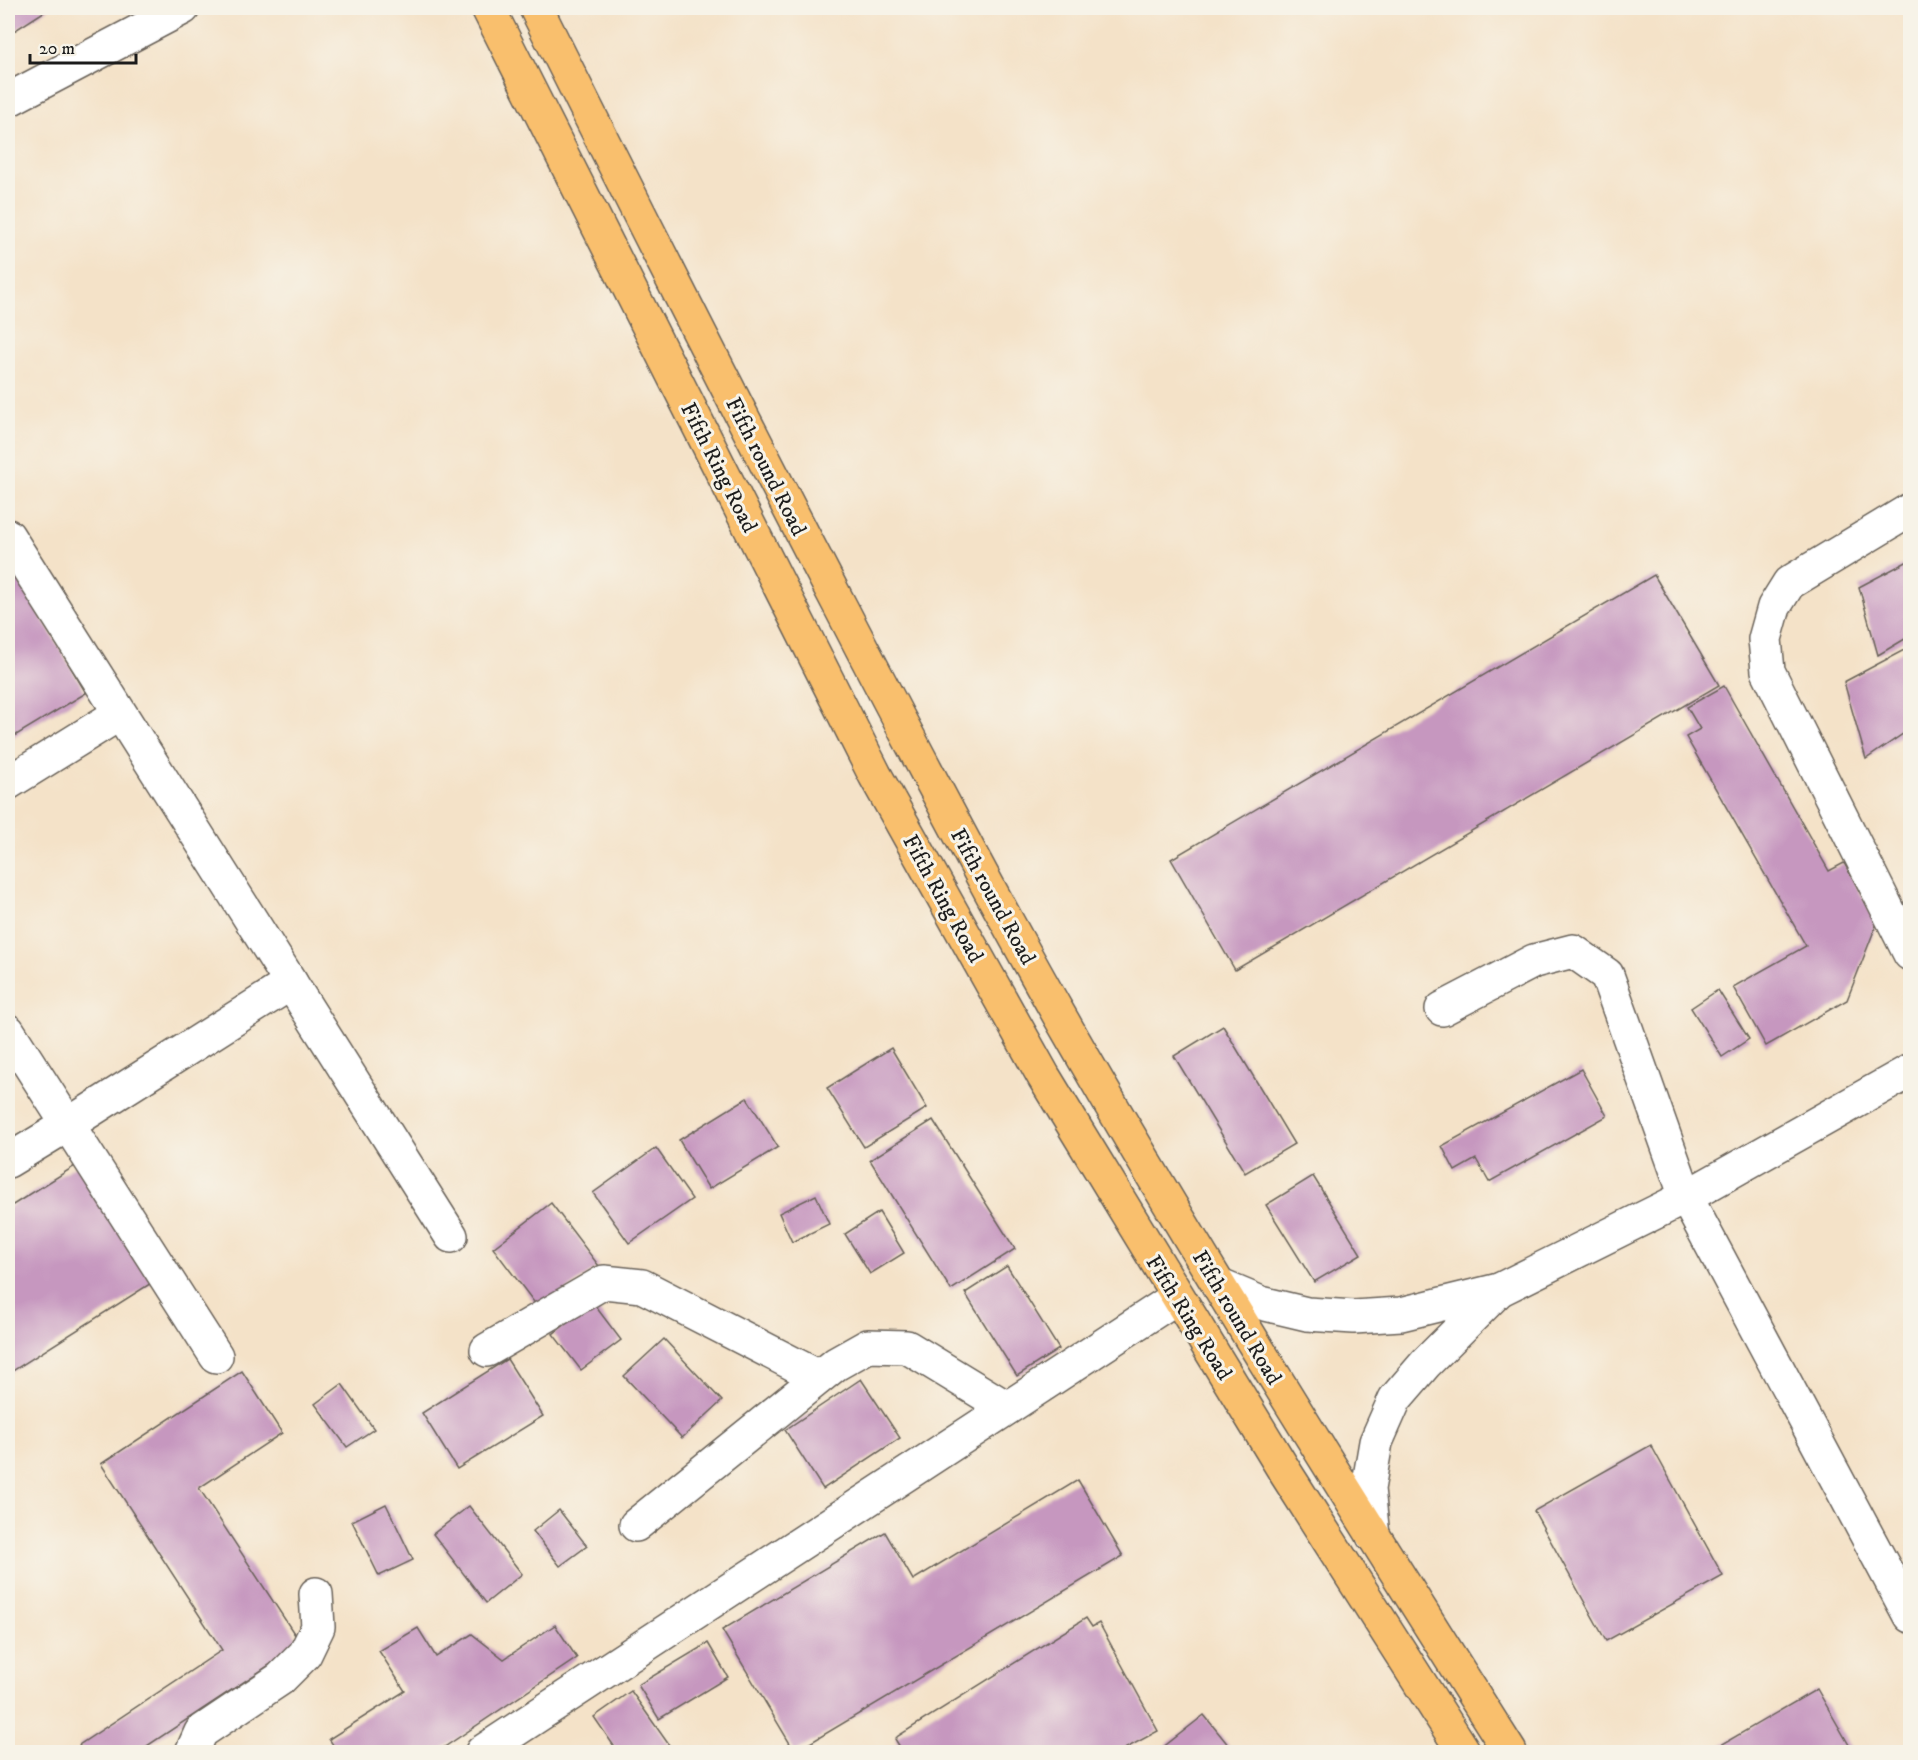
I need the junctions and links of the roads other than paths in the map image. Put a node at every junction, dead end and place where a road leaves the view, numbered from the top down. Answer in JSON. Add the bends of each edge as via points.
{"nodes":[{"id":1,"x":183,"y":8,"type":"edge"},
{"id":2,"x":488,"y":8,"type":"edge"},
{"id":3,"x":536,"y":8,"type":"edge"},
{"id":4,"x":563,"y":62,"type":"junction"},
{"id":5,"x":524,"y":80,"type":"junction"},
{"id":6,"x":8,"y":100,"type":"edge"},
{"id":7,"x":1911,"y":510,"type":"edge"},
{"id":8,"x":8,"y":536,"type":"edge"},
{"id":9,"x":119,"y":714,"type":"junction"},
{"id":10,"x":8,"y":783,"type":"edge"},
{"id":11,"x":1911,"y":954,"type":"edge"},
{"id":12,"x":291,"y":983,"type":"junction"},
{"id":13,"x":1442,"y":1009,"type":"dead end"},
{"id":14,"x":8,"y":1030,"type":"edge"},
{"id":15,"x":1911,"y":1071,"type":"edge"},
{"id":16,"x":69,"y":1124,"type":"junction"},
{"id":17,"x":8,"y":1161,"type":"edge"},
{"id":18,"x":1686,"y":1197,"type":"junction"},
{"id":19,"x":451,"y":1236,"type":"dead end"},
{"id":20,"x":1218,"y":1285,"type":"junction"},
{"id":21,"x":1499,"y":1290,"type":"junction"},
{"id":22,"x":1177,"y":1297,"type":"junction"},
{"id":23,"x":487,"y":1350,"type":"dead end"},
{"id":24,"x":216,"y":1356,"type":"dead end"},
{"id":25,"x":819,"y":1377,"type":"junction"},
{"id":26,"x":1007,"y":1408,"type":"junction"},
{"id":27,"x":636,"y":1525,"type":"dead end"},
{"id":28,"x":1373,"y":1536,"type":"junction"},
{"id":29,"x":316,"y":1594,"type":"dead end"},
{"id":30,"x":1911,"y":1616,"type":"edge"},
{"id":31,"x":192,"y":1752,"type":"edge"},
{"id":32,"x":482,"y":1752,"type":"edge"},
{"id":33,"x":1464,"y":1752,"type":"edge"},
{"id":34,"x":1510,"y":1752,"type":"edge"}],
"edges":[{"from":1,"to":6,"type":"street"},
{"from":2,"to":5,"type":"main road","name":"Fifth Ring Road"},
{"from":3,"to":4,"type":"main road","name":"Fifth round Road"},
{"from":4,"to":5,"type":"main road"},
{"from":4,"to":20,"type":"main road","name":"Fifth round Road","via":[[911,744],[1058,1013]]},
{"from":5,"to":22,"type":"main road","name":"Fifth Ring Road","via":[[875,775],[1044,1077]]},
{"from":7,"to":11,"type":"street","via":[[1789,583],[1774,607],[1765,639],[1768,671]]},
{"from":8,"to":9,"type":"street"},
{"from":9,"to":10,"type":"street"},
{"from":9,"to":12,"type":"street"},
{"from":12,"to":16,"type":"street"},
{"from":12,"to":19,"type":"street"},
{"from":13,"to":18,"type":"street","via":[[1534,961],[1573,951],[1607,975]]},
{"from":14,"to":16,"type":"street"},
{"from":15,"to":18,"type":"street"},
{"from":16,"to":17,"type":"street"},
{"from":16,"to":24,"type":"street"},
{"from":18,"to":21,"type":"street"},
{"from":18,"to":30,"type":"street"},
{"from":20,"to":21,"type":"street","via":[[1261,1303],[1307,1314],[1354,1317],[1401,1314]]},
{"from":20,"to":28,"type":"main road","name":"Fifth round Road"},
{"from":21,"to":28,"type":"street","via":[[1395,1399],[1376,1442],[1368,1489]]},
{"from":22,"to":26,"type":"street"},
{"from":22,"to":33,"type":"main road","name":"Fifth Ring Road"},
{"from":23,"to":25,"type":"street","via":[[604,1282],[642,1286]]},
{"from":25,"to":26,"type":"street","via":[[868,1346],[907,1347]]},
{"from":25,"to":27,"type":"street"},
{"from":26,"to":32,"type":"street"},
{"from":28,"to":34,"type":"main road","name":"Fifth round Road"},
{"from":29,"to":31,"type":"street","via":[[318,1627],[305,1653],[280,1679],[201,1732]]}]}
